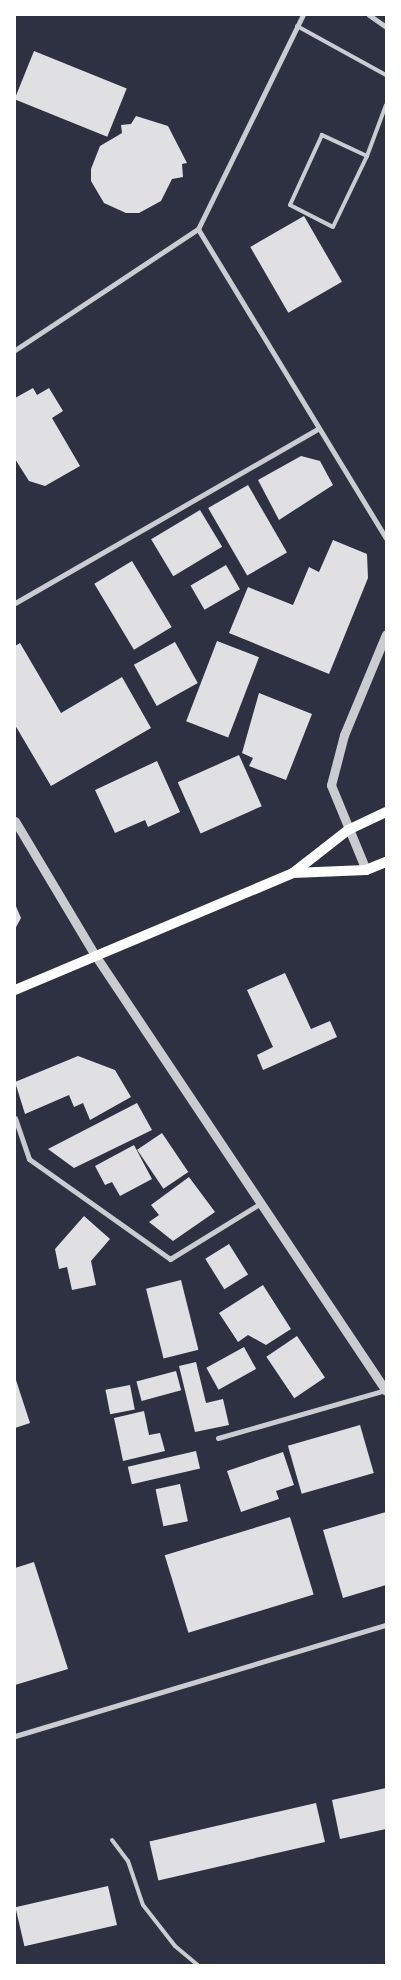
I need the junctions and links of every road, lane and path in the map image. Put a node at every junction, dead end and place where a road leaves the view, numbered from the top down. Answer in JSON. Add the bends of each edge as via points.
{"nodes":[{"id":1,"x":302,"y":15,"type":"edge"},
{"id":2,"x":369,"y":15,"type":"edge"},
{"id":3,"x":297,"y":26,"type":"junction"},
{"id":4,"x":386,"y":27,"type":"edge"},
{"id":5,"x":386,"y":75,"type":"edge"},
{"id":6,"x":386,"y":105,"type":"edge"},
{"id":7,"x":367,"y":156,"type":"junction"},
{"id":8,"x":198,"y":229,"type":"junction"},
{"id":9,"x":15,"y":350,"type":"edge"},
{"id":10,"x":317,"y":429,"type":"junction"},
{"id":11,"x":386,"y":538,"type":"edge"},
{"id":12,"x":15,"y":603,"type":"edge"},
{"id":13,"x":386,"y":634,"type":"edge"},
{"id":14,"x":386,"y":812,"type":"edge"},
{"id":15,"x":15,"y":821,"type":"edge"},
{"id":16,"x":348,"y":830,"type":"junction"},
{"id":17,"x":386,"y":862,"type":"edge"},
{"id":18,"x":366,"y":870,"type":"junction"},
{"id":19,"x":293,"y":873,"type":"junction"},
{"id":20,"x":95,"y":955,"type":"junction"},
{"id":21,"x":15,"y":990,"type":"edge"},
{"id":22,"x":15,"y":1118,"type":"edge"},
{"id":23,"x":262,"y":1202,"type":"junction"},
{"id":24,"x":386,"y":1391,"type":"edge"},
{"id":25,"x":218,"y":1438,"type":"dead end"},
{"id":26,"x":386,"y":1625,"type":"edge"},
{"id":27,"x":15,"y":1736,"type":"edge"},
{"id":28,"x":112,"y":1840,"type":"dead end"},
{"id":29,"x":198,"y":1965,"type":"edge"}],
"edges":[{"from":1,"to":3,"type":"street"},
{"from":2,"to":4,"type":"street"},
{"from":3,"to":5,"type":"lane"},
{"from":3,"to":8,"type":"street"},
{"from":6,"to":7,"type":"lane"},
{"from":7,"to":7,"type":"lane","via":[[333,228],[290,205],[322,135]]},
{"from":8,"to":9,"type":"street"},
{"from":8,"to":10,"type":"street"},
{"from":10,"to":11,"type":"street"},
{"from":10,"to":12,"type":"street"},
{"from":13,"to":16,"type":"street","via":[[344,735],[331,784]]},
{"from":14,"to":16,"type":"main road"},
{"from":15,"to":20,"type":"street"},
{"from":16,"to":18,"type":"street"},
{"from":16,"to":19,"type":"main road"},
{"from":17,"to":18,"type":"main road"},
{"from":18,"to":19,"type":"main road"},
{"from":19,"to":20,"type":"main road"},
{"from":20,"to":21,"type":"main road"},
{"from":20,"to":23,"type":"street"},
{"from":22,"to":23,"type":"street","via":[[29,1159],[170,1259]]},
{"from":23,"to":24,"type":"street"},
{"from":24,"to":25,"type":"street"},
{"from":26,"to":27,"type":"street"},
{"from":28,"to":29,"type":"lane","via":[[128,1861],[143,1905],[175,1946]]}]}
